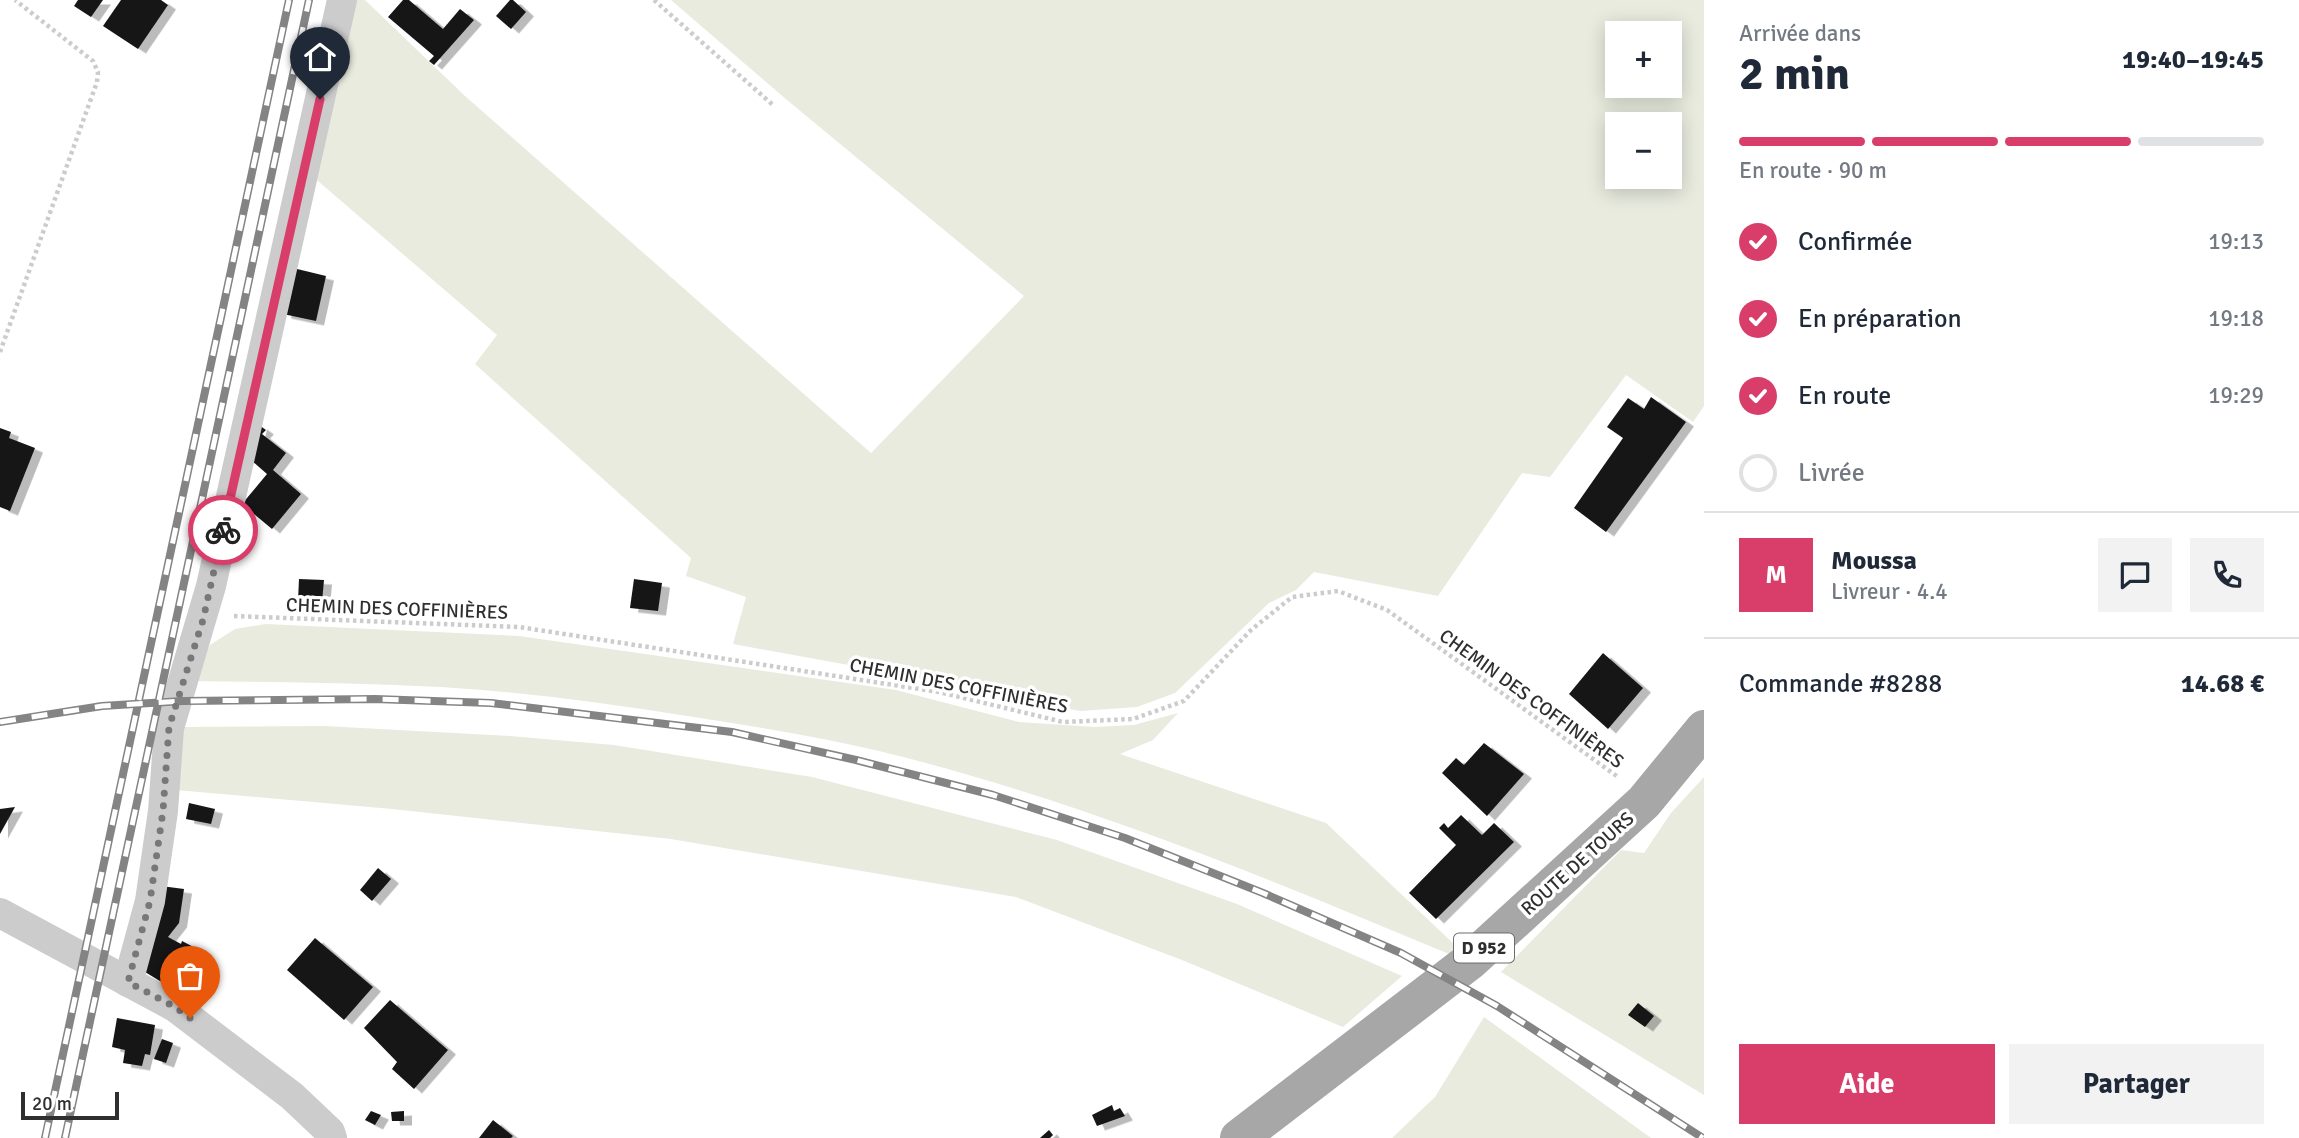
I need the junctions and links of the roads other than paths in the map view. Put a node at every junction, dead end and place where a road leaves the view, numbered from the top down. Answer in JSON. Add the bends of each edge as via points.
{"nodes":[{"id":1,"x":342,"y":0,"type":"edge"},
{"id":2,"x":1704,"y":729,"type":"edge"},
{"id":3,"x":0,"y":913,"type":"edge"},
{"id":4,"x":128,"y":982,"type":"junction"},
{"id":5,"x":332,"y":1138,"type":"edge"},
{"id":6,"x":1239,"y":1138,"type":"edge"}],
"edges":[{"from":1,"to":4,"type":"street","via":[[203,620],[169,727],[150,901]]},
{"from":2,"to":6,"type":"main road","name":"ROUTE DE TOURS","number":"D 952","via":[[1644,802],[1470,961]]},
{"from":3,"to":4,"type":"street"},
{"from":4,"to":5,"type":"street","via":[[175,1007],[292,1096]]}]}
